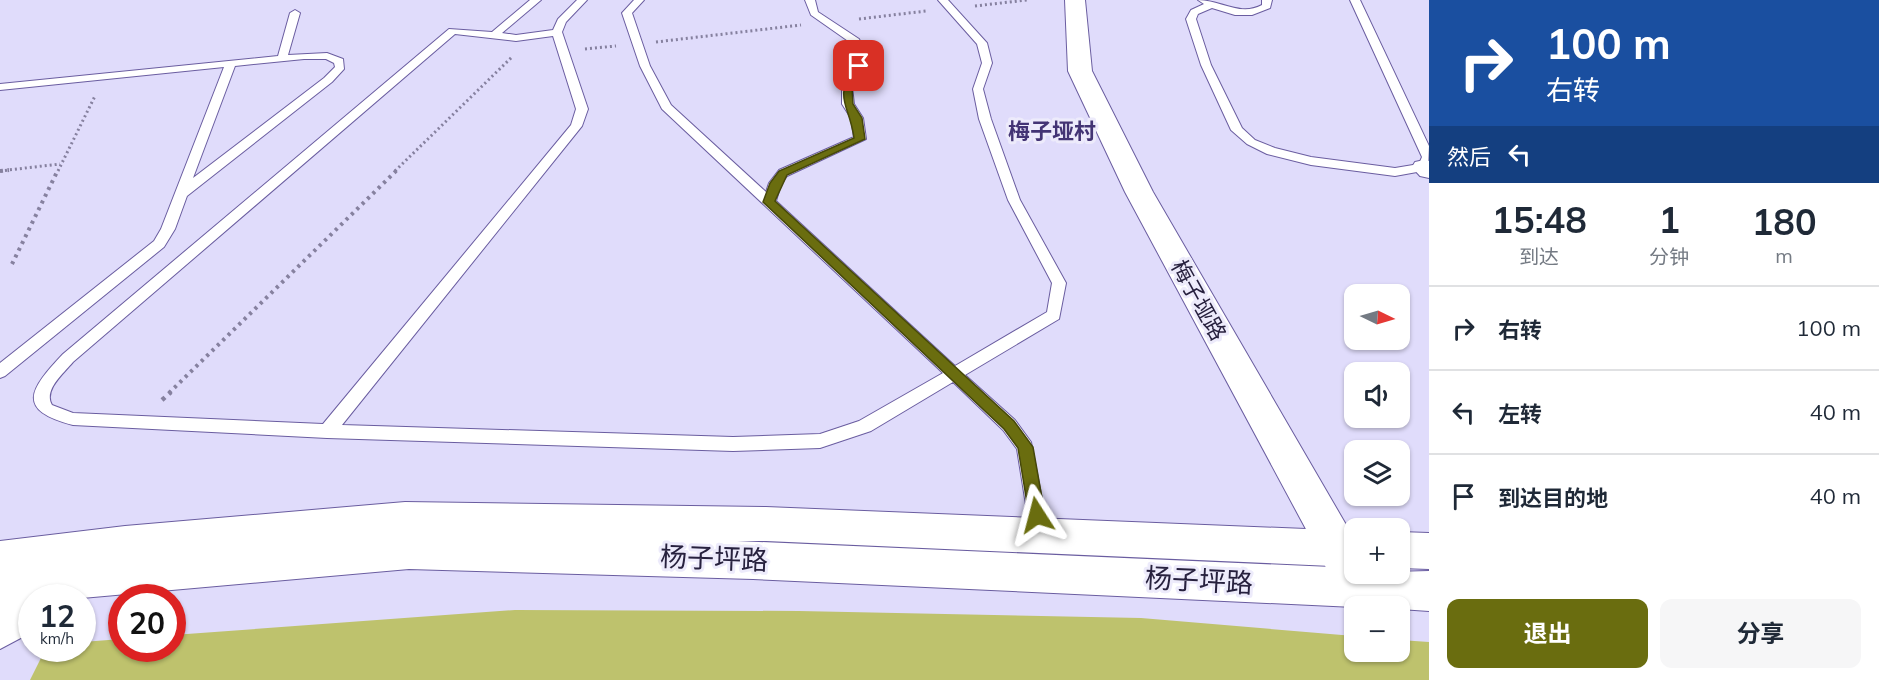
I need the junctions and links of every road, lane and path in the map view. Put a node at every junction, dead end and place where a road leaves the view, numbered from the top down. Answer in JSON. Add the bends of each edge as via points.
{"nodes":[{"id":1,"x":536,"y":0,"type":"edge"},
{"id":2,"x":582,"y":0,"type":"edge"},
{"id":3,"x":639,"y":0,"type":"edge"},
{"id":4,"x":810,"y":0,"type":"edge"},
{"id":5,"x":943,"y":0,"type":"edge"},
{"id":6,"x":1075,"y":0,"type":"edge"},
{"id":7,"x":1267,"y":0,"type":"edge"},
{"id":8,"x":1354,"y":0,"type":"edge"},
{"id":9,"x":1207,"y":2,"type":"edge"},
{"id":10,"x":295,"y":13,"type":"dead end"},
{"id":11,"x":557,"y":32,"type":"junction"},
{"id":12,"x":494,"y":35,"type":"junction"},
{"id":13,"x":282,"y":58,"type":"junction"},
{"id":14,"x":231,"y":63,"type":"junction"},
{"id":15,"x":105,"y":76,"type":"junction"},
{"id":16,"x":0,"y":87,"type":"edge"},
{"id":17,"x":61,"y":164,"type":"junction"},
{"id":18,"x":1426,"y":169,"type":"edge"},
{"id":19,"x":0,"y":171,"type":"edge"},
{"id":20,"x":181,"y":194,"type":"junction"},
{"id":21,"x":769,"y":202,"type":"junction"},
{"id":22,"x":12,"y":264,"type":"dead end"},
{"id":23,"x":0,"y":372,"type":"edge"},
{"id":24,"x":956,"y":373,"type":"junction"},
{"id":25,"x":327,"y":431,"type":"junction"},
{"id":26,"x":1040,"y":536,"type":"junction"},
{"id":27,"x":1344,"y":546,"type":"edge"},
{"id":28,"x":1344,"y":549,"type":"edge"},
{"id":29,"x":1410,"y":550,"type":"edge"},
{"id":30,"x":1429,"y":551,"type":"edge"},
{"id":31,"x":0,"y":560,"type":"edge"},
{"id":32,"x":114,"y":574,"type":"junction"},
{"id":33,"x":89,"y":584,"type":"edge"},
{"id":34,"x":1356,"y":584,"type":"edge"},
{"id":35,"x":1357,"y":589,"type":"junction"},
{"id":36,"x":0,"y":591,"type":"edge"},
{"id":37,"x":1429,"y":591,"type":"edge"},
{"id":38,"x":18,"y":617,"type":"edge"},
{"id":39,"x":0,"y":628,"type":"edge"}],
"edges":[{"from":1,"to":12,"type":"lane"},
{"from":2,"to":11,"type":"lane","via":[[561,21]]},
{"from":3,"to":21,"type":"lane","via":[[627,13],[645,66],[666,107]]},
{"from":4,"to":21,"type":"lane","via":[[814,13],[855,41],[862,57],[847,87],[848,104],[857,118],[860,139],[783,173]]},
{"from":5,"to":24,"type":"lane","via":[[982,44],[987,63],[978,89],[985,119],[1014,200],[1059,283],[1054,315]]},
{"from":6,"to":27,"type":"main road","name":"梅子垭路","via":[[1080,71],[1139,192]]},
{"from":7,"to":9,"type":"lane","via":[[1267,6],[1254,11],[1232,11]]},
{"from":8,"to":18,"type":"lane","via":[[1428,157]]},
{"from":9,"to":18,"type":"lane","via":[[1191,19],[1237,130],[1251,142],[1311,161],[1395,172]]},
{"from":10,"to":13,"type":"lane"},
{"from":11,"to":12,"type":"lane","via":[[516,38]]},
{"from":11,"to":25,"type":"lane","via":[[582,109],[576,126]]},
{"from":12,"to":25,"type":"lane","via":[[453,31],[68,358],[47,381],[41,395],[43,407],[50,415],[73,419]]},
{"from":13,"to":14,"type":"lane"},
{"from":13,"to":20,"type":"lane","via":[[327,56],[339,61],[340,67]]},
{"from":14,"to":15,"type":"lane"},
{"from":14,"to":20,"type":"lane"},
{"from":15,"to":16,"type":"lane"},
{"from":15,"to":17,"type":"path"},
{"from":17,"to":19,"type":"path"},
{"from":17,"to":22,"type":"path"},
{"from":20,"to":23,"type":"lane","via":[[159,244]]},
{"from":21,"to":24,"type":"lane"},
{"from":24,"to":25,"type":"lane","via":[[865,426],[820,441],[733,444]]},
{"from":24,"to":26,"type":"lane","via":[[1009,425],[1025,447]]},
{"from":26,"to":28,"type":"main road"},
{"from":26,"to":31,"type":"main road","via":[[765,524],[405,519],[125,544]]},
{"from":29,"to":30,"type":"main road"},
{"from":32,"to":33,"type":"main road"},
{"from":32,"to":35,"type":"main road","name":"杨子坪路","via":[[409,551],[753,560]]},
{"from":32,"to":36,"type":"main road","name":"杨子坪路"},
{"from":34,"to":35,"type":"main road","name":"梅子垭路"},
{"from":35,"to":37,"type":"main road","name":"杨子坪路"},
{"from":38,"to":39,"type":"main road"}]}
